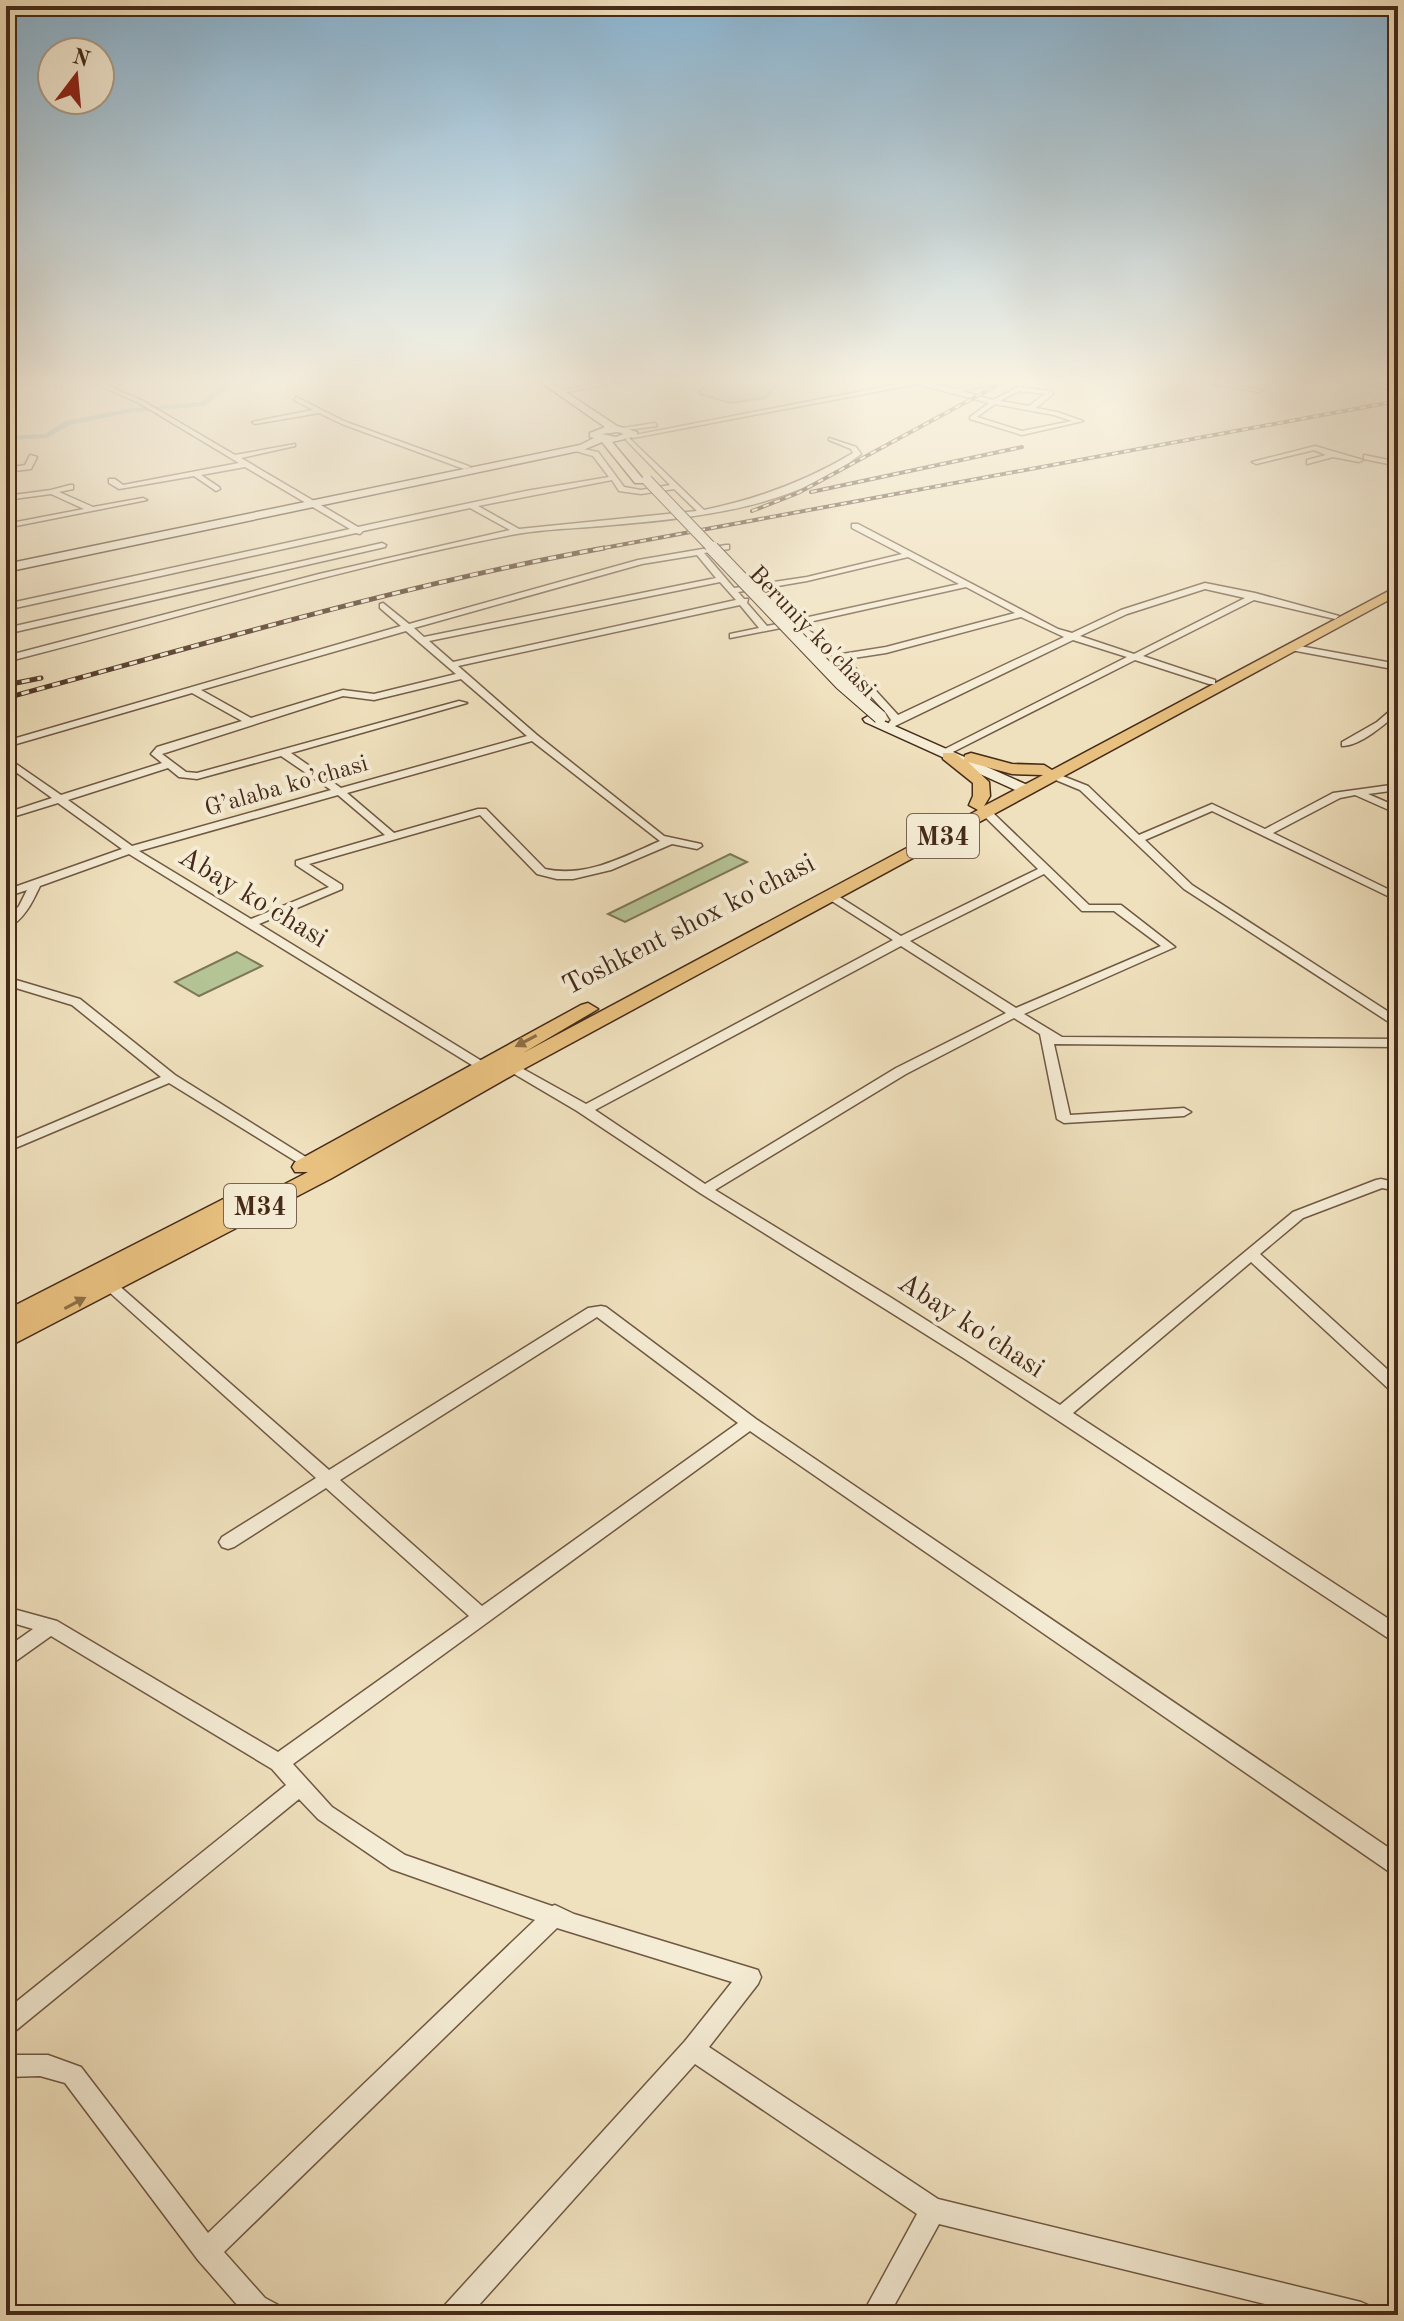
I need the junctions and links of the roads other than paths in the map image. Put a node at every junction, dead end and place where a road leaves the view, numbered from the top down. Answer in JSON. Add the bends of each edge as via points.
{"nodes":[{"id":1,"x":62,"y":489,"type":"edge"},
{"id":2,"x":126,"y":489,"type":"edge"},
{"id":3,"x":289,"y":489,"type":"edge"},
{"id":4,"x":366,"y":489,"type":"edge"},
{"id":5,"x":372,"y":489,"type":"edge"},
{"id":6,"x":554,"y":489,"type":"edge"},
{"id":7,"x":641,"y":489,"type":"edge"},
{"id":8,"x":645,"y":489,"type":"edge"},
{"id":9,"x":679,"y":489,"type":"edge"},
{"id":10,"x":794,"y":489,"type":"edge"},
{"id":11,"x":52,"y":492,"type":"junction"},
{"id":12,"x":6,"y":498,"type":"edge"},
{"id":13,"x":642,"y":501,"type":"dead end"},
{"id":14,"x":309,"y":502,"type":"junction"},
{"id":15,"x":471,"y":505,"type":"junction"},
{"id":16,"x":650,"y":509,"type":"dead end"},
{"id":17,"x":93,"y":510,"type":"junction"},
{"id":18,"x":702,"y":512,"type":"junction"},
{"id":19,"x":657,"y":518,"type":"junction"},
{"id":20,"x":6,"y":526,"type":"edge"},
{"id":21,"x":855,"y":526,"type":"dead end"},
{"id":22,"x":356,"y":529,"type":"junction"},
{"id":23,"x":517,"y":531,"type":"junction"},
{"id":24,"x":382,"y":545,"type":"junction"},
{"id":25,"x":726,"y":547,"type":"dead end"},
{"id":26,"x":698,"y":551,"type":"junction"},
{"id":27,"x":907,"y":555,"type":"junction"},
{"id":28,"x":402,"y":556,"type":"junction"},
{"id":29,"x":6,"y":565,"type":"edge"},
{"id":30,"x":722,"y":579,"type":"junction"},
{"id":31,"x":1398,"y":580,"type":"edge"},
{"id":32,"x":965,"y":585,"type":"junction"},
{"id":33,"x":760,"y":586,"type":"junction"},
{"id":34,"x":734,"y":590,"type":"junction"},
{"id":35,"x":1398,"y":590,"type":"edge"},
{"id":36,"x":1255,"y":596,"type":"junction"},
{"id":37,"x":745,"y":601,"type":"junction"},
{"id":38,"x":383,"y":606,"type":"dead end"},
{"id":39,"x":6,"y":607,"type":"edge"},
{"id":40,"x":1022,"y":614,"type":"junction"},
{"id":41,"x":1335,"y":616,"type":"junction"},
{"id":42,"x":793,"y":623,"type":"junction"},
{"id":43,"x":405,"y":627,"type":"junction"},
{"id":44,"x":764,"y":628,"type":"junction"},
{"id":45,"x":6,"y":631,"type":"edge"},
{"id":46,"x":733,"y":636,"type":"dead end"},
{"id":47,"x":1073,"y":638,"type":"junction"},
{"id":48,"x":422,"y":640,"type":"junction"},
{"id":49,"x":1294,"y":648,"type":"junction"},
{"id":50,"x":1134,"y":656,"type":"junction"},
{"id":51,"x":840,"y":657,"type":"junction"},
{"id":52,"x":6,"y":659,"type":"edge"},
{"id":53,"x":452,"y":665,"type":"junction"},
{"id":54,"x":1398,"y":667,"type":"edge"},
{"id":55,"x":465,"y":675,"type":"junction"},
{"id":56,"x":1212,"y":682,"type":"junction"},
{"id":57,"x":192,"y":689,"type":"junction"},
{"id":58,"x":462,"y":703,"type":"dead end"},
{"id":59,"x":1398,"y":707,"type":"edge"},
{"id":60,"x":249,"y":721,"type":"junction"},
{"id":61,"x":884,"y":722,"type":"junction"},
{"id":62,"x":534,"y":737,"type":"junction"},
{"id":63,"x":6,"y":744,"type":"edge"},
{"id":64,"x":1346,"y":744,"type":"dead end"},
{"id":65,"x":284,"y":753,"type":"junction"},
{"id":66,"x":948,"y":753,"type":"junction"},
{"id":67,"x":971,"y":758,"type":"joint"},
{"id":68,"x":6,"y":760,"type":"edge"},
{"id":69,"x":167,"y":765,"type":"junction"},
{"id":70,"x":1034,"y":781,"type":"junction"},
{"id":71,"x":1398,"y":787,"type":"edge"},
{"id":72,"x":339,"y":791,"type":"junction"},
{"id":73,"x":1356,"y":792,"type":"junction"},
{"id":74,"x":60,"y":800,"type":"junction"},
{"id":75,"x":982,"y":809,"type":"junction"},
{"id":76,"x":1398,"y":811,"type":"edge"},
{"id":77,"x":6,"y":816,"type":"edge"},
{"id":78,"x":1265,"y":833,"type":"junction"},
{"id":79,"x":393,"y":837,"type":"junction"},
{"id":80,"x":1138,"y":839,"type":"junction"},
{"id":81,"x":670,"y":841,"type":"junction"},
{"id":82,"x":697,"y":846,"type":"dead end"},
{"id":83,"x":130,"y":850,"type":"junction"},
{"id":84,"x":1044,"y":870,"type":"junction"},
{"id":85,"x":860,"y":874,"type":"junction"},
{"id":86,"x":36,"y":883,"type":"junction"},
{"id":87,"x":6,"y":894,"type":"edge"},
{"id":88,"x":831,"y":896,"type":"junction"},
{"id":89,"x":1398,"y":898,"type":"edge"},
{"id":90,"x":250,"y":924,"type":"junction"},
{"id":91,"x":6,"y":925,"type":"edge"},
{"id":92,"x":904,"y":939,"type":"junction"},
{"id":93,"x":6,"y":981,"type":"edge"},
{"id":94,"x":1015,"y":1013,"type":"junction"},
{"id":95,"x":1398,"y":1024,"type":"edge"},
{"id":96,"x":1046,"y":1034,"type":"junction"},
{"id":97,"x":1398,"y":1043,"type":"edge"},
{"id":98,"x":495,"y":1067,"type":"junction"},
{"id":99,"x":170,"y":1078,"type":"junction"},
{"id":100,"x":584,"y":1111,"type":"junction"},
{"id":101,"x":1184,"y":1112,"type":"dead end"},
{"id":102,"x":6,"y":1148,"type":"edge"},
{"id":103,"x":310,"y":1164,"type":"junction"},
{"id":104,"x":1398,"y":1187,"type":"edge"},
{"id":105,"x":705,"y":1190,"type":"junction"},
{"id":106,"x":1252,"y":1255,"type":"junction"},
{"id":107,"x":102,"y":1278,"type":"junction"},
{"id":108,"x":6,"y":1320,"type":"edge"},
{"id":109,"x":6,"y":1340,"type":"edge"},
{"id":110,"x":1398,"y":1388,"type":"edge"},
{"id":111,"x":1061,"y":1414,"type":"junction"},
{"id":112,"x":750,"y":1423,"type":"junction"},
{"id":113,"x":326,"y":1481,"type":"junction"},
{"id":114,"x":228,"y":1542,"type":"dead end"},
{"id":115,"x":6,"y":1614,"type":"edge"},
{"id":116,"x":482,"y":1617,"type":"junction"},
{"id":117,"x":50,"y":1626,"type":"junction"},
{"id":118,"x":1398,"y":1635,"type":"edge"},
{"id":119,"x":6,"y":1658,"type":"edge"},
{"id":120,"x":279,"y":1763,"type":"junction"},
{"id":121,"x":300,"y":1786,"type":"junction"},
{"id":122,"x":1398,"y":1866,"type":"edge"},
{"id":123,"x":555,"y":1915,"type":"junction"},
{"id":124,"x":6,"y":2024,"type":"edge"},
{"id":125,"x":693,"y":2049,"type":"junction"},
{"id":126,"x":6,"y":2066,"type":"edge"},
{"id":127,"x":933,"y":2210,"type":"junction"},
{"id":128,"x":207,"y":2251,"type":"junction"},
{"id":129,"x":271,"y":2315,"type":"edge"},
{"id":130,"x":453,"y":2315,"type":"edge"},
{"id":131,"x":875,"y":2315,"type":"edge"},
{"id":132,"x":1361,"y":2315,"type":"edge"}],
"edges":[{"from":1,"to":11,"type":"street"},
{"from":2,"to":17,"type":"street","via":[[143,500]]},
{"from":3,"to":14,"type":"street"},
{"from":4,"to":14,"type":"main road"},
{"from":5,"to":14,"type":"main road"},
{"from":6,"to":15,"type":"street"},
{"from":7,"to":13,"type":"street"},
{"from":8,"to":61,"type":"main road","name":"Beruniy ko'chasi","via":[[800,652]]},
{"from":9,"to":18,"type":"street","name":"Beruniy ko'chasi"},
{"from":10,"to":18,"type":"street","via":[[749,505]]},
{"from":11,"to":12,"type":"street"},
{"from":11,"to":17,"type":"street"},
{"from":14,"to":22,"type":"street"},
{"from":14,"to":29,"type":"main road"},
{"from":15,"to":22,"type":"street"},
{"from":15,"to":23,"type":"street"},
{"from":16,"to":19,"type":"street"},
{"from":17,"to":20,"type":"street"},
{"from":18,"to":19,"type":"street"},
{"from":19,"to":23,"type":"street"},
{"from":21,"to":27,"type":"street"},
{"from":22,"to":24,"type":"street"},
{"from":22,"to":39,"type":"street"},
{"from":23,"to":28,"type":"street"},
{"from":24,"to":28,"type":"street"},
{"from":24,"to":45,"type":"street"},
{"from":25,"to":26,"type":"street"},
{"from":26,"to":30,"type":"street"},
{"from":26,"to":43,"type":"street"},
{"from":27,"to":32,"type":"street"},
{"from":27,"to":33,"type":"street"},
{"from":28,"to":52,"type":"street"},
{"from":30,"to":34,"type":"street"},
{"from":30,"to":48,"type":"street"},
{"from":31,"to":41,"type":"main road","name":"Toshkent shox ko'chasi","number":"M34"},
{"from":32,"to":40,"type":"street"},
{"from":32,"to":42,"type":"street"},
{"from":33,"to":34,"type":"street"},
{"from":33,"to":42,"type":"street"},
{"from":34,"to":37,"type":"street"},
{"from":35,"to":49,"type":"main road","name":"Toshkent shox ko'chasi","number":"M34"},
{"from":36,"to":41,"type":"street"},
{"from":36,"to":47,"type":"street","via":[[1205,586],[1124,612]]},
{"from":36,"to":50,"type":"street"},
{"from":37,"to":44,"type":"street"},
{"from":37,"to":53,"type":"street"},
{"from":38,"to":43,"type":"street"},
{"from":40,"to":47,"type":"street"},
{"from":40,"to":51,"type":"street"},
{"from":41,"to":56,"type":"main road","name":"Toshkent shox ko'chasi","number":"M34"},
{"from":42,"to":44,"type":"street"},
{"from":42,"to":51,"type":"street"},
{"from":43,"to":48,"type":"street"},
{"from":43,"to":57,"type":"street"},
{"from":44,"to":46,"type":"street"},
{"from":47,"to":50,"type":"street"},
{"from":47,"to":61,"type":"street"},
{"from":48,"to":53,"type":"street"},
{"from":49,"to":54,"type":"street"},
{"from":49,"to":70,"type":"main road","name":"Toshkent shox ko'chasi","number":"M34"},
{"from":50,"to":56,"type":"street"},
{"from":50,"to":66,"type":"street"},
{"from":51,"to":61,"type":"street"},
{"from":53,"to":55,"type":"street"},
{"from":55,"to":60,"type":"street","via":[[374,697],[343,693]]},
{"from":55,"to":62,"type":"street"},
{"from":56,"to":70,"type":"main road","name":"Toshkent shox ko'chasi","number":"M34"},
{"from":57,"to":60,"type":"street"},
{"from":57,"to":63,"type":"street"},
{"from":58,"to":65,"type":"street"},
{"from":59,"to":64,"type":"street"},
{"from":60,"to":69,"type":"street","via":[[157,752]]},
{"from":61,"to":66,"type":"main road","name":"Beruniy ko'chasi"},
{"from":62,"to":72,"type":"street","name":"G’alaba ko’chasi"},
{"from":62,"to":81,"type":"street"},
{"from":65,"to":69,"type":"street","via":[[197,776]]},
{"from":65,"to":72,"type":"street"},
{"from":66,"to":67,"type":"main road","name":"Beruniy ko'chasi"},
{"from":66,"to":70,"type":"main road","name":"Beruniy ko'chasi"},
{"from":66,"to":75,"type":"main road","via":[[982,782]]},
{"from":67,"to":70,"type":"main road"},
{"from":68,"to":74,"type":"street","name":"Abay ko'chasi"},
{"from":69,"to":74,"type":"street"},
{"from":70,"to":75,"type":"main road","name":"Toshkent shox ko'chasi","number":"M34"},
{"from":70,"to":80,"type":"street","via":[[1084,788]]},
{"from":71,"to":73,"type":"street"},
{"from":72,"to":79,"type":"street"},
{"from":72,"to":83,"type":"street","name":"G’alaba ko’chasi"},
{"from":73,"to":76,"type":"street"},
{"from":73,"to":78,"type":"street","via":[[1337,795]]},
{"from":74,"to":77,"type":"street"},
{"from":74,"to":83,"type":"street","name":"Abay ko'chasi"},
{"from":75,"to":84,"type":"street"},
{"from":75,"to":85,"type":"main road","name":"Toshkent shox ko'chasi","number":"M34"},
{"from":78,"to":80,"type":"street","via":[[1212,807]]},
{"from":78,"to":89,"type":"street"},
{"from":79,"to":81,"type":"street","via":[[482,811],[541,872],[553,876],[573,876]]},
{"from":79,"to":90,"type":"street","via":[[300,863],[338,887]]},
{"from":80,"to":95,"type":"street","via":[[1188,887]]},
{"from":81,"to":82,"type":"street"},
{"from":83,"to":86,"type":"street","name":"G’alaba ko’chasi"},
{"from":83,"to":90,"type":"street","name":"Abay ko'chasi"},
{"from":84,"to":92,"type":"street"},
{"from":84,"to":94,"type":"street","via":[[1086,909],[1117,907],[1169,947]]},
{"from":85,"to":88,"type":"main road","name":"Toshkent shox ko'chasi","number":"M34"},
{"from":85,"to":98,"type":"main road","name":"Toshkent shox ko'chasi","number":"M34","one_way":true},
{"from":86,"to":87,"type":"street","name":"G’alaba ko’chasi"},
{"from":86,"to":91,"type":"street","via":[[24,908]]},
{"from":88,"to":92,"type":"street"},
{"from":88,"to":98,"type":"main road","number":"M34"},
{"from":90,"to":98,"type":"street","name":"Abay ko'chasi"},
{"from":92,"to":94,"type":"street"},
{"from":92,"to":100,"type":"street"},
{"from":93,"to":99,"type":"street","via":[[76,1002]]},
{"from":94,"to":96,"type":"street"},
{"from":94,"to":105,"type":"street","via":[[901,1071]]},
{"from":96,"to":97,"type":"street","via":[[1079,1044]]},
{"from":96,"to":101,"type":"street","via":[[1064,1119]]},
{"from":98,"to":100,"type":"street","name":"Abay ko'chasi","via":[[546,1084]]},
{"from":98,"to":103,"type":"main road","name":"Toshkent shox ko'chasi","number":"M34"},
{"from":98,"to":107,"type":"main road","name":"Toshkent shox ko'chasi","number":"M34","via":[[324,1173]]},
{"from":99,"to":102,"type":"street"},
{"from":99,"to":103,"type":"street"},
{"from":100,"to":105,"type":"street","name":"Abay ko'chasi"},
{"from":103,"to":107,"type":"main road","name":"Toshkent shox ko'chasi","number":"M34"},
{"from":104,"to":106,"type":"street","via":[[1381,1183],[1298,1215]]},
{"from":105,"to":111,"type":"street","name":"Abay ko'chasi","via":[[872,1290]]},
{"from":106,"to":110,"type":"street"},
{"from":106,"to":111,"type":"street"},
{"from":107,"to":108,"type":"main road","name":"Toshkent shox ko'chasi","number":"M34"},
{"from":109,"to":107,"type":"main road","name":"Toshkent shox ko'chasi","number":"M34","one_way":true},
{"from":107,"to":113,"type":"street"},
{"from":111,"to":118,"type":"street","name":"Abay ko'chasi"},
{"from":112,"to":113,"type":"street","via":[[597,1311]]},
{"from":112,"to":116,"type":"street"},
{"from":112,"to":122,"type":"street"},
{"from":113,"to":114,"type":"street"},
{"from":113,"to":116,"type":"street"},
{"from":115,"to":117,"type":"street"},
{"from":116,"to":120,"type":"street"},
{"from":117,"to":119,"type":"street"},
{"from":117,"to":120,"type":"street"},
{"from":120,"to":121,"type":"street"},
{"from":121,"to":123,"type":"street","via":[[325,1813],[398,1862]]},
{"from":121,"to":124,"type":"street"},
{"from":123,"to":125,"type":"street","via":[[750,1977]]},
{"from":123,"to":128,"type":"street"},
{"from":125,"to":127,"type":"street"},
{"from":125,"to":130,"type":"street"},
{"from":126,"to":128,"type":"street","via":[[56,2066],[73,2075]]},
{"from":127,"to":131,"type":"street"},
{"from":127,"to":132,"type":"street"},
{"from":128,"to":129,"type":"street","via":[[256,2307]]}]}
